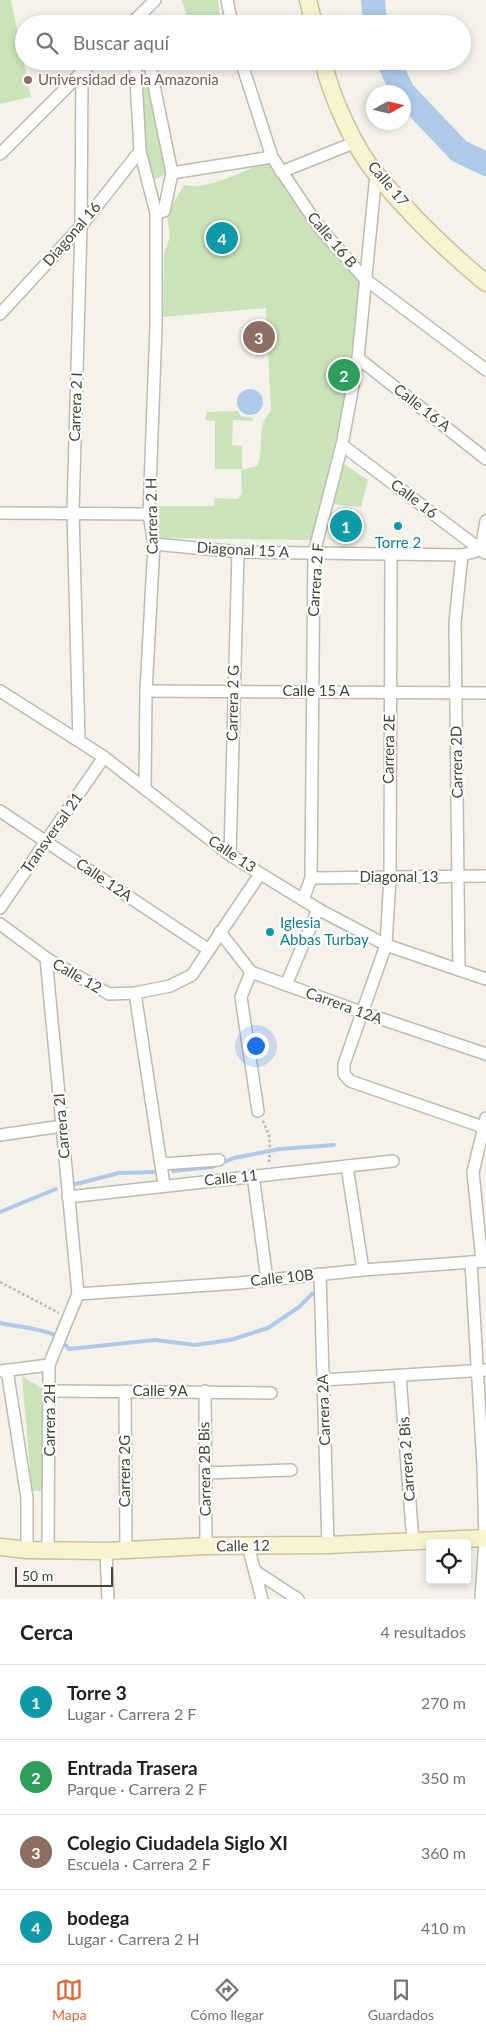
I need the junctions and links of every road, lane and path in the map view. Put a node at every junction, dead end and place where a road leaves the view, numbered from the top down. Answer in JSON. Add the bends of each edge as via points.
{"nodes":[{"id":1,"x":155,"y":0,"type":"edge"},
{"id":2,"x":227,"y":0,"type":"edge"},
{"id":3,"x":308,"y":0,"type":"edge"},
{"id":4,"x":142,"y":15,"type":"edge"},
{"id":5,"x":230,"y":15,"type":"edge"},
{"id":6,"x":312,"y":15,"type":"edge"},
{"id":7,"x":85,"y":70,"type":"edge"},
{"id":8,"x":136,"y":70,"type":"edge"},
{"id":9,"x":152,"y":70,"type":"edge"},
{"id":10,"x":244,"y":70,"type":"edge"},
{"id":11,"x":326,"y":70,"type":"edge"},
{"id":12,"x":82,"y":73,"type":"junction"},
{"id":13,"x":356,"y":142,"type":"junction"},
{"id":14,"x":140,"y":151,"type":"junction"},
{"id":15,"x":0,"y":154,"type":"edge"},
{"id":16,"x":272,"y":157,"type":"junction"},
{"id":17,"x":281,"y":172,"type":"junction"},
{"id":18,"x":172,"y":173,"type":"junction"},
{"id":19,"x":376,"y":174,"type":"junction"},
{"id":20,"x":156,"y":213,"type":"junction"},
{"id":21,"x":81,"y":226,"type":"junction"},
{"id":22,"x":365,"y":279,"type":"junction"},
{"id":23,"x":486,"y":283,"type":"edge"},
{"id":24,"x":0,"y":314,"type":"edge"},
{"id":25,"x":358,"y":358,"type":"junction"},
{"id":26,"x":486,"y":370,"type":"edge"},
{"id":27,"x":342,"y":445,"type":"junction"},
{"id":28,"x":486,"y":458,"type":"edge"},
{"id":29,"x":73,"y":512,"type":"junction"},
{"id":30,"x":0,"y":513,"type":"edge"},
{"id":31,"x":149,"y":514,"type":"junction"},
{"id":32,"x":486,"y":521,"type":"edge"},
{"id":33,"x":154,"y":544,"type":"junction"},
{"id":34,"x":238,"y":552,"type":"junction"},
{"id":35,"x":484,"y":552,"type":"edge"},
{"id":36,"x":314,"y":553,"type":"junction"},
{"id":37,"x":391,"y":553,"type":"junction"},
{"id":38,"x":462,"y":555,"type":"junction"},
{"id":39,"x":0,"y":691,"type":"edge"},
{"id":40,"x":146,"y":691,"type":"junction"},
{"id":41,"x":233,"y":691,"type":"junction"},
{"id":42,"x":390,"y":691,"type":"junction"},
{"id":43,"x":312,"y":692,"type":"junction"},
{"id":44,"x":456,"y":693,"type":"junction"},
{"id":45,"x":486,"y":693,"type":"edge"},
{"id":46,"x":79,"y":741,"type":"junction"},
{"id":47,"x":104,"y":757,"type":"junction"},
{"id":48,"x":145,"y":789,"type":"junction"},
{"id":49,"x":0,"y":811,"type":"edge"},
{"id":50,"x":47,"y":841,"type":"junction"},
{"id":51,"x":230,"y":855,"type":"junction"},
{"id":52,"x":260,"y":874,"type":"junction"},
{"id":53,"x":390,"y":876,"type":"junction"},
{"id":54,"x":486,"y":876,"type":"edge"},
{"id":55,"x":459,"y":877,"type":"junction"},
{"id":56,"x":311,"y":878,"type":"junction"},
{"id":57,"x":304,"y":900,"type":"junction"},
{"id":58,"x":0,"y":908,"type":"edge"},
{"id":59,"x":318,"y":908,"type":"junction"},
{"id":60,"x":0,"y":924,"type":"edge"},
{"id":61,"x":220,"y":932,"type":"junction"},
{"id":62,"x":386,"y":945,"type":"junction"},
{"id":63,"x":209,"y":950,"type":"junction"},
{"id":64,"x":46,"y":958,"type":"junction"},
{"id":65,"x":459,"y":970,"type":"junction"},
{"id":66,"x":251,"y":972,"type":"junction"},
{"id":67,"x":486,"y":979,"type":"edge"},
{"id":68,"x":286,"y":985,"type":"junction"},
{"id":69,"x":136,"y":993,"type":"junction"},
{"id":70,"x":361,"y":1012,"type":"junction"},
{"id":71,"x":486,"y":1054,"type":"edge"},
{"id":72,"x":258,"y":1111,"type":"joint"},
{"id":73,"x":485,"y":1124,"type":"edge"},
{"id":74,"x":62,"y":1126,"type":"junction"},
{"id":75,"x":0,"y":1135,"type":"edge"},
{"id":76,"x":270,"y":1150,"type":"dead end"},
{"id":77,"x":219,"y":1160,"type":"dead end"},
{"id":78,"x":393,"y":1161,"type":"dead end"},
{"id":79,"x":161,"y":1164,"type":"junction"},
{"id":80,"x":347,"y":1166,"type":"junction"},
{"id":81,"x":254,"y":1175,"type":"junction"},
{"id":82,"x":164,"y":1185,"type":"junction"},
{"id":83,"x":68,"y":1197,"type":"junction"},
{"id":84,"x":480,"y":1261,"type":"edge"},
{"id":85,"x":363,"y":1270,"type":"junction"},
{"id":86,"x":320,"y":1274,"type":"junction"},
{"id":87,"x":267,"y":1280,"type":"junction"},
{"id":88,"x":0,"y":1282,"type":"edge"},
{"id":89,"x":78,"y":1294,"type":"junction"},
{"id":90,"x":67,"y":1317,"type":"junction"},
{"id":91,"x":50,"y":1365,"type":"junction"},
{"id":92,"x":4,"y":1370,"type":"edge"},
{"id":93,"x":482,"y":1370,"type":"edge"},
{"id":94,"x":400,"y":1377,"type":"junction"},
{"id":95,"x":323,"y":1380,"type":"junction"},
{"id":96,"x":50,"y":1391,"type":"junction"},
{"id":97,"x":204,"y":1391,"type":"junction"},
{"id":98,"x":125,"y":1392,"type":"junction"},
{"id":99,"x":271,"y":1393,"type":"dead end"},
{"id":100,"x":291,"y":1470,"type":"dead end"},
{"id":101,"x":206,"y":1473,"type":"junction"},
{"id":102,"x":27,"y":1498,"type":"junction"},
{"id":103,"x":50,"y":1500,"type":"junction"},
{"id":104,"x":486,"y":1538,"type":"edge"},
{"id":105,"x":413,"y":1541,"type":"junction"},
{"id":106,"x":328,"y":1545,"type":"junction"},
{"id":107,"x":206,"y":1546,"type":"junction"},
{"id":108,"x":248,"y":1546,"type":"junction"},
{"id":109,"x":0,"y":1547,"type":"edge"},
{"id":110,"x":28,"y":1550,"type":"junction"},
{"id":111,"x":126,"y":1550,"type":"junction"},
{"id":112,"x":48,"y":1551,"type":"junction"},
{"id":113,"x":106,"y":1551,"type":"junction"},
{"id":114,"x":255,"y":1571,"type":"junction"},
{"id":115,"x":108,"y":1599,"type":"edge"},
{"id":116,"x":262,"y":1599,"type":"edge"},
{"id":117,"x":298,"y":1599,"type":"edge"},
{"id":118,"x":481,"y":1599,"type":"edge"}],
"edges":[{"from":1,"to":4,"type":"street"},
{"from":2,"to":5,"type":"street"},
{"from":3,"to":6,"type":"main road"},
{"from":7,"to":12,"type":"street"},
{"from":8,"to":14,"type":"street"},
{"from":9,"to":18,"type":"street"},
{"from":10,"to":16,"type":"street","name":"Calle 16 B"},
{"from":11,"to":13,"type":"main road","name":"Calle 17","via":[[341,115]]},
{"from":12,"to":15,"type":"street"},
{"from":12,"to":21,"type":"street","name":"Carrera 2 I"},
{"from":13,"to":17,"type":"street"},
{"from":13,"to":19,"type":"main road","name":"Calle 17"},
{"from":14,"to":20,"type":"street"},
{"from":14,"to":21,"type":"street","name":"Diagonal 16"},
{"from":16,"to":17,"type":"street","name":"Calle 16 B"},
{"from":16,"to":18,"type":"street"},
{"from":17,"to":22,"type":"street","name":"Calle 16 B","via":[[319,227]]},
{"from":18,"to":20,"type":"street","via":[[164,211]]},
{"from":19,"to":22,"type":"street","name":"Carrera 2 F"},
{"from":19,"to":23,"type":"main road","name":"Calle 17","via":[[454,256]]},
{"from":20,"to":31,"type":"street","name":"Carrera 2 H","via":[[156,326]]},
{"from":21,"to":24,"type":"street","name":"Diagonal 16"},
{"from":21,"to":29,"type":"street","name":"Carrera 2 I"},
{"from":22,"to":25,"type":"street","name":"Carrera 2 F"},
{"from":22,"to":26,"type":"street","name":"Calle 16 B"},
{"from":25,"to":27,"type":"street","name":"Carrera 2 F"},
{"from":25,"to":28,"type":"street","name":"Calle 16 A"},
{"from":27,"to":35,"type":"street","name":"Calle 16"},
{"from":27,"to":36,"type":"street","name":"Carrera 2 F"},
{"from":29,"to":30,"type":"street"},
{"from":29,"to":31,"type":"street"},
{"from":29,"to":46,"type":"street","name":"Carrera 2 I"},
{"from":31,"to":33,"type":"street","name":"Carrera 2 H"},
{"from":32,"to":35,"type":"street"},
{"from":33,"to":34,"type":"street","name":"Diagonal 15 A"},
{"from":33,"to":40,"type":"street","name":"Carrera 2 H"},
{"from":34,"to":36,"type":"street","name":"Diagonal 15 A"},
{"from":34,"to":41,"type":"street","name":"Carrera 2 G"},
{"from":35,"to":38,"type":"street","name":"Diagonal 15 A"},
{"from":36,"to":37,"type":"street","name":"Diagonal 15 A"},
{"from":36,"to":43,"type":"street","name":"Carrera 2 F"},
{"from":37,"to":38,"type":"street","name":"Diagonal 15 A"},
{"from":37,"to":42,"type":"street","name":"Carrera 2E"},
{"from":38,"to":44,"type":"street","name":"Carrera 2D","via":[[454,622]]},
{"from":39,"to":46,"type":"street","name":"Calle 13"},
{"from":40,"to":41,"type":"street","name":"Calle 15 A"},
{"from":40,"to":48,"type":"street","name":"Carrera 2 H"},
{"from":41,"to":43,"type":"street","name":"Calle 15 A"},
{"from":41,"to":51,"type":"street","name":"Carrera 2 G"},
{"from":42,"to":43,"type":"street","name":"Calle 15 A"},
{"from":42,"to":44,"type":"street","name":"Calle 15 A"},
{"from":42,"to":53,"type":"street","name":"Carrera 2E"},
{"from":43,"to":56,"type":"street","name":"Carrera 2 F"},
{"from":44,"to":45,"type":"street","name":"Calle 15 A"},
{"from":44,"to":55,"type":"street","name":"Carrera 2D"},
{"from":46,"to":47,"type":"street","name":"Calle 13"},
{"from":47,"to":48,"type":"street","name":"Calle 13"},
{"from":47,"to":50,"type":"street","name":"Transversal 21"},
{"from":48,"to":51,"type":"street","name":"Calle 13"},
{"from":49,"to":50,"type":"street","name":"Calle 12A"},
{"from":50,"to":58,"type":"street","name":"Transversal 21"},
{"from":50,"to":63,"type":"street","name":"Calle 12A"},
{"from":51,"to":52,"type":"street","name":"Calle 13"},
{"from":52,"to":57,"type":"street","name":"Calle 13"},
{"from":52,"to":61,"type":"street"},
{"from":53,"to":55,"type":"street","name":"Diagonal 13"},
{"from":53,"to":56,"type":"street","name":"Diagonal 13"},
{"from":53,"to":62,"type":"street","name":"Carrera 2E"},
{"from":54,"to":55,"type":"street","name":"Diagonal 13"},
{"from":55,"to":65,"type":"street","name":"Carrera 2D"},
{"from":56,"to":57,"type":"street","name":"Carrera 2 F"},
{"from":57,"to":59,"type":"street","name":"Calle 13"},
{"from":59,"to":62,"type":"street","name":"Calle 13"},
{"from":59,"to":68,"type":"street"},
{"from":60,"to":64,"type":"street","name":"Calle 12"},
{"from":61,"to":63,"type":"street"},
{"from":61,"to":66,"type":"street"},
{"from":62,"to":65,"type":"street","name":"Calle 13"},
{"from":62,"to":70,"type":"street","name":"Carrera 2E"},
{"from":63,"to":69,"type":"street","name":"Calle 12","via":[[192,975],[170,986]]},
{"from":64,"to":69,"type":"street","name":"Calle 12","via":[[109,994]]},
{"from":64,"to":74,"type":"street","name":"Carrera 2I"},
{"from":65,"to":67,"type":"street","name":"Calle 13"},
{"from":66,"to":68,"type":"street","name":"Carrera 12A"},
{"from":66,"to":72,"type":"street","via":[[241,997]]},
{"from":68,"to":70,"type":"street","name":"Carrera 12A"},
{"from":69,"to":79,"type":"street"},
{"from":70,"to":71,"type":"street","name":"Carrera 12A"},
{"from":70,"to":73,"type":"street","via":[[344,1064],[344,1074],[350,1081]]},
{"from":72,"to":76,"type":"path","via":[[269,1135]]},
{"from":73,"to":84,"type":"street","via":[[473,1172]]},
{"from":74,"to":75,"type":"street"},
{"from":74,"to":83,"type":"street","name":"Carrera 2I"},
{"from":77,"to":79,"type":"street"},
{"from":78,"to":80,"type":"street","name":"Calle 11"},
{"from":79,"to":82,"type":"street"},
{"from":80,"to":81,"type":"street","name":"Calle 11"},
{"from":80,"to":85,"type":"street"},
{"from":81,"to":82,"type":"street","name":"Calle 11"},
{"from":81,"to":87,"type":"street"},
{"from":82,"to":83,"type":"street","name":"Calle 11"},
{"from":83,"to":89,"type":"street","name":"Carrera 2I"},
{"from":84,"to":85,"type":"street","name":"Calle 10B"},
{"from":84,"to":93,"type":"street"},
{"from":85,"to":86,"type":"street","name":"Calle 10B"},
{"from":86,"to":87,"type":"street","name":"Calle 10B"},
{"from":86,"to":95,"type":"street","name":"Carrera 2A"},
{"from":87,"to":89,"type":"street","name":"Calle 10B"},
{"from":88,"to":90,"type":"path"},
{"from":89,"to":90,"type":"street","name":"Carrera 2H"},
{"from":90,"to":91,"type":"street","name":"Carrera 2H"},
{"from":91,"to":92,"type":"street"},
{"from":91,"to":96,"type":"street","name":"Carrera 2H"},
{"from":92,"to":102,"type":"street"},
{"from":93,"to":94,"type":"street"},
{"from":93,"to":104,"type":"street"},
{"from":94,"to":95,"type":"street"},
{"from":94,"to":105,"type":"street","name":"Carrera 2 Bis"},
{"from":95,"to":106,"type":"street","name":"Carrera 2A"},
{"from":96,"to":98,"type":"street","name":"Calle 9A"},
{"from":96,"to":103,"type":"street","name":"Carrera 2H"},
{"from":97,"to":98,"type":"street","name":"Calle 9A"},
{"from":97,"to":99,"type":"street","name":"Calle 9A"},
{"from":97,"to":101,"type":"street","name":"Carrera 2B Bis"},
{"from":98,"to":111,"type":"street","name":"Carrera 2G"},
{"from":100,"to":101,"type":"street"},
{"from":101,"to":107,"type":"street","name":"Carrera 2B Bis"},
{"from":102,"to":103,"type":"street"},
{"from":102,"to":110,"type":"street"},
{"from":103,"to":112,"type":"street","name":"Carrera 2H"},
{"from":104,"to":105,"type":"main road","name":"Calle 12"},
{"from":104,"to":118,"type":"street"},
{"from":105,"to":106,"type":"main road","name":"Calle 12"},
{"from":106,"to":108,"type":"main road","name":"Calle 12"},
{"from":107,"to":108,"type":"main road","name":"Calle 12"},
{"from":107,"to":111,"type":"main road","name":"Calle 12"},
{"from":108,"to":114,"type":"street"},
{"from":109,"to":110,"type":"main road","name":"Calle 12"},
{"from":110,"to":112,"type":"main road","name":"Calle 12"},
{"from":111,"to":113,"type":"main road","name":"Calle 12"},
{"from":112,"to":113,"type":"main road","name":"Calle 12"},
{"from":113,"to":115,"type":"street"},
{"from":114,"to":116,"type":"street"},
{"from":114,"to":117,"type":"street"}]}
